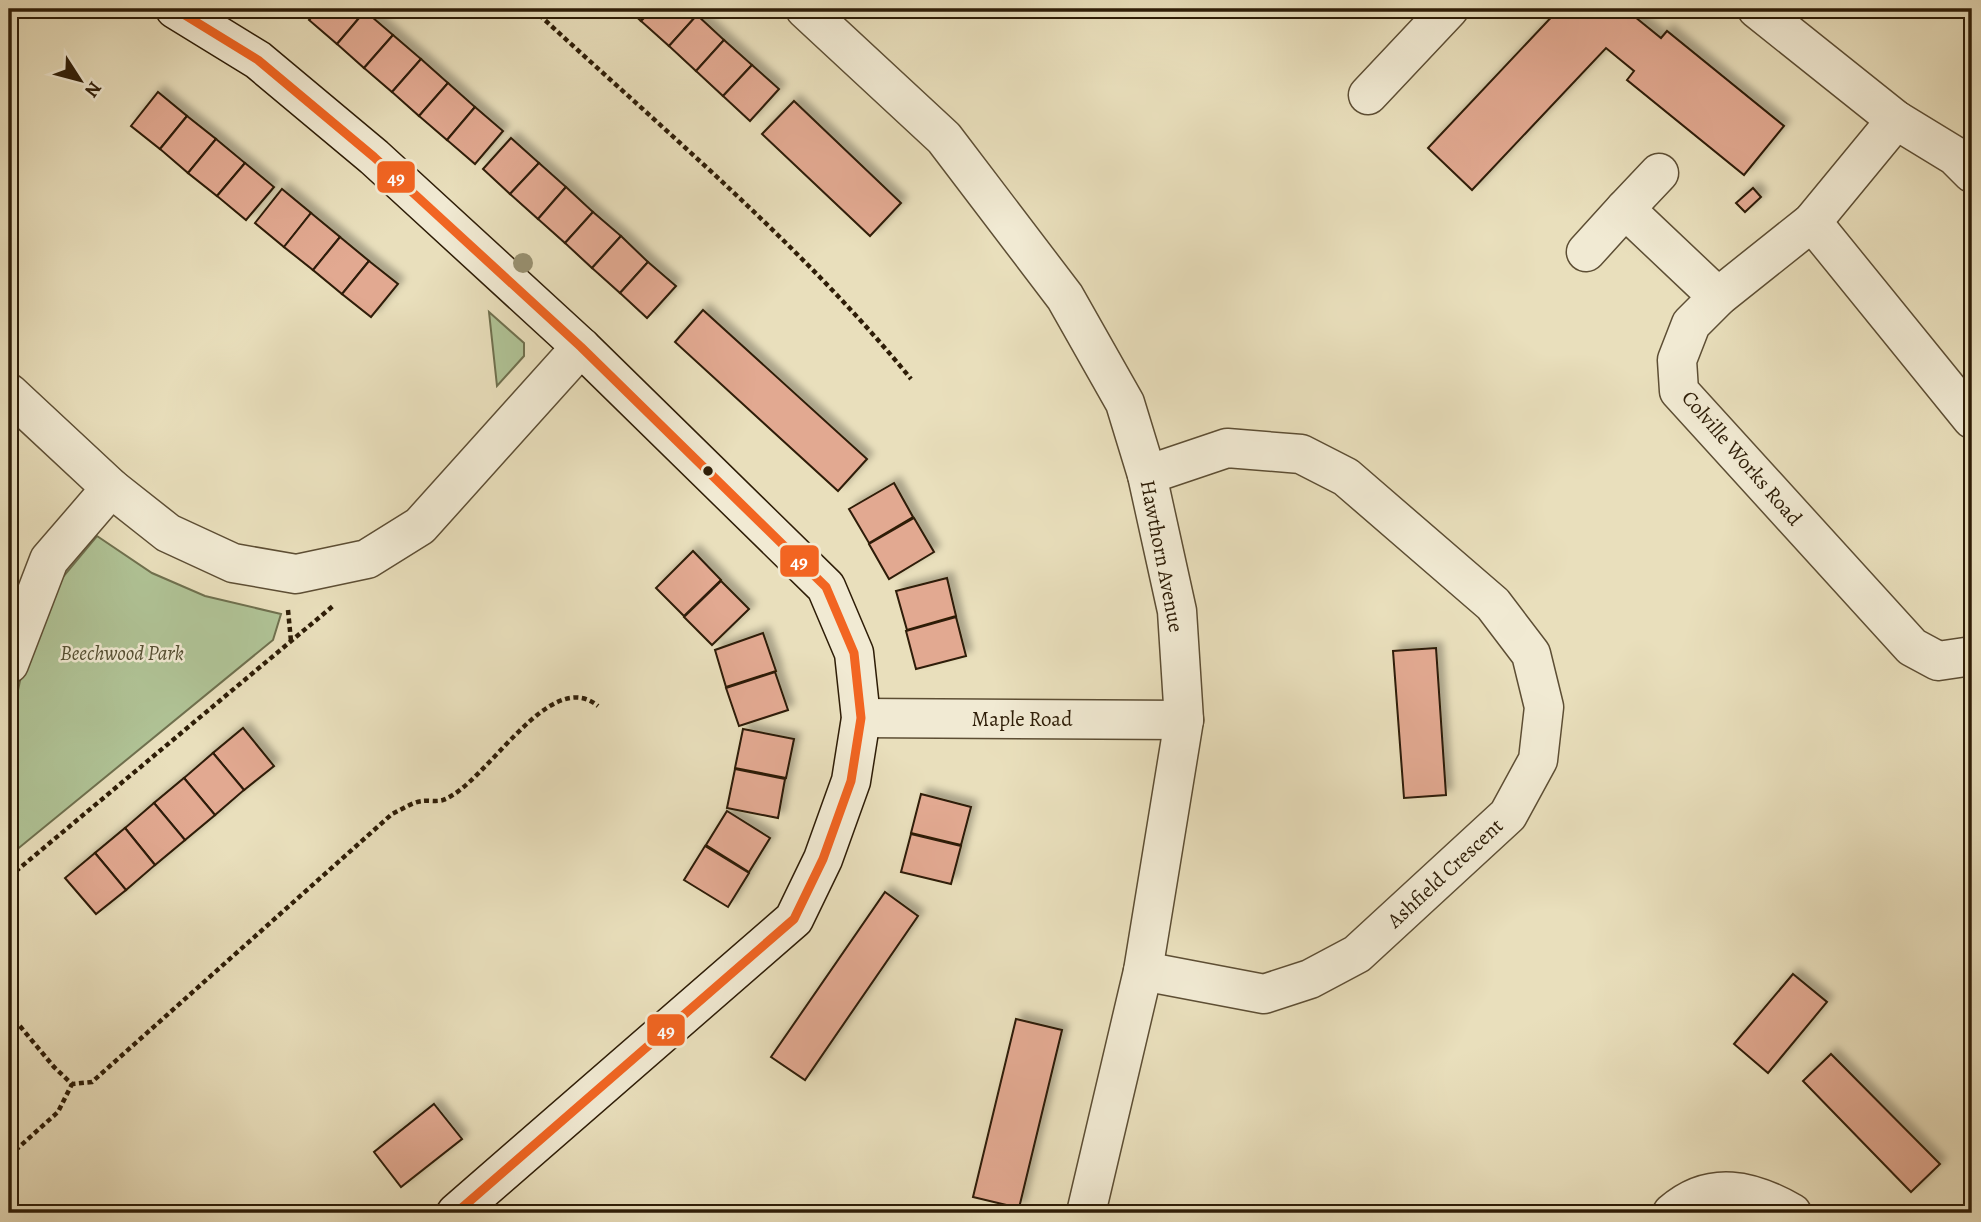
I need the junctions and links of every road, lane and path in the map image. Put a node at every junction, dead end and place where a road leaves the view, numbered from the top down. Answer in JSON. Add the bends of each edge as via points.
{"nodes":[{"id":1,"x":175,"y":9,"type":"edge"},
{"id":2,"x":533,"y":9,"type":"edge"},
{"id":3,"x":805,"y":9,"type":"edge"},
{"id":4,"x":1449,"y":9,"type":"edge"},
{"id":5,"x":1757,"y":9,"type":"edge"},
{"id":6,"x":1368,"y":95,"type":"dead end"},
{"id":7,"x":1896,"y":120,"type":"junction"},
{"id":8,"x":1659,"y":173,"type":"dead end"},
{"id":9,"x":1972,"y":173,"type":"edge"},
{"id":10,"x":1625,"y":209,"type":"junction"},
{"id":11,"x":1812,"y":222,"type":"junction"},
{"id":12,"x":1586,"y":252,"type":"dead end"},
{"id":13,"x":1718,"y":297,"type":"junction"},
{"id":14,"x":581,"y":347,"type":"junction"},
{"id":15,"x":911,"y":379,"type":"dead end"},
{"id":16,"x":9,"y":393,"type":"edge"},
{"id":17,"x":1972,"y":419,"type":"edge"},
{"id":18,"x":1147,"y":475,"type":"junction"},
{"id":19,"x":111,"y":488,"type":"junction"},
{"id":20,"x":323,"y":605,"type":"dead end"},
{"id":21,"x":299,"y":606,"type":"dead end"},
{"id":22,"x":291,"y":641,"type":"junction"},
{"id":23,"x":1972,"y":656,"type":"edge"},
{"id":24,"x":9,"y":664,"type":"edge"},
{"id":25,"x":598,"y":706,"type":"dead end"},
{"id":26,"x":861,"y":718,"type":"junction"},
{"id":27,"x":1184,"y":720,"type":"junction"},
{"id":28,"x":9,"y":877,"type":"edge"},
{"id":29,"x":1143,"y":971,"type":"junction"},
{"id":30,"x":9,"y":1013,"type":"edge"},
{"id":31,"x":72,"y":1084,"type":"junction"},
{"id":32,"x":9,"y":1156,"type":"edge"},
{"id":33,"x":456,"y":1213,"type":"edge"},
{"id":34,"x":1086,"y":1213,"type":"edge"},
{"id":35,"x":1672,"y":1213,"type":"edge"},
{"id":36,"x":1792,"y":1213,"type":"edge"}],
"edges":[{"from":1,"to":14,"type":"street","via":[[279,78],[374,157]]},
{"from":2,"to":15,"type":"path","via":[[759,218]]},
{"from":3,"to":18,"type":"street","name":"Hawthorn Avenue","via":[[944,138],[1065,297],[1125,403]]},
{"from":4,"to":6,"type":"street"},
{"from":5,"to":7,"type":"street"},
{"from":7,"to":9,"type":"street","via":[[1955,156]]},
{"from":7,"to":11,"type":"street","name":"Colville Works Road"},
{"from":8,"to":10,"type":"street"},
{"from":10,"to":12,"type":"street"},
{"from":10,"to":13,"type":"street"},
{"from":11,"to":13,"type":"street","name":"Colville Works Road"},
{"from":11,"to":17,"type":"street"},
{"from":13,"to":23,"type":"street","name":"Colville Works Road","via":[[1691,324],[1676,360],[1679,391],[1912,647],[1938,661]]},
{"from":14,"to":19,"type":"street","via":[[420,526],[367,559],[296,574],[233,563],[168,533]]},
{"from":14,"to":26,"type":"street","via":[[826,587],[854,653]]},
{"from":16,"to":19,"type":"street"},
{"from":18,"to":27,"type":"street","name":"Hawthorn Avenue","via":[[1177,611]]},
{"from":18,"to":29,"type":"street","name":"Ashfield Crescent","via":[[1227,447],[1301,454],[1346,477],[1493,604],[1531,654],[1544,707],[1538,760],[1508,815],[1357,954],[1310,979],[1264,994]]},
{"from":19,"to":24,"type":"street","via":[[49,560]]},
{"from":20,"to":22,"type":"path","via":[[335,604]]},
{"from":21,"to":22,"type":"path","via":[[288,607]]},
{"from":22,"to":28,"type":"path"},
{"from":25,"to":31,"type":"path","via":[[588,698],[569,696],[547,706],[443,800],[418,802],[392,814],[112,1068],[92,1082]]},
{"from":26,"to":27,"type":"street","name":"Maple Road"},
{"from":26,"to":33,"type":"street","via":[[851,781],[823,859],[794,919]]},
{"from":27,"to":29,"type":"street","name":"Hawthorn Avenue"},
{"from":29,"to":34,"type":"street","name":"Hawthorn Avenue"},
{"from":30,"to":31,"type":"path"},
{"from":31,"to":32,"type":"path","via":[[58,1112]]},
{"from":35,"to":36,"type":"street","via":[[1717,1191],[1740,1191]]}]}
